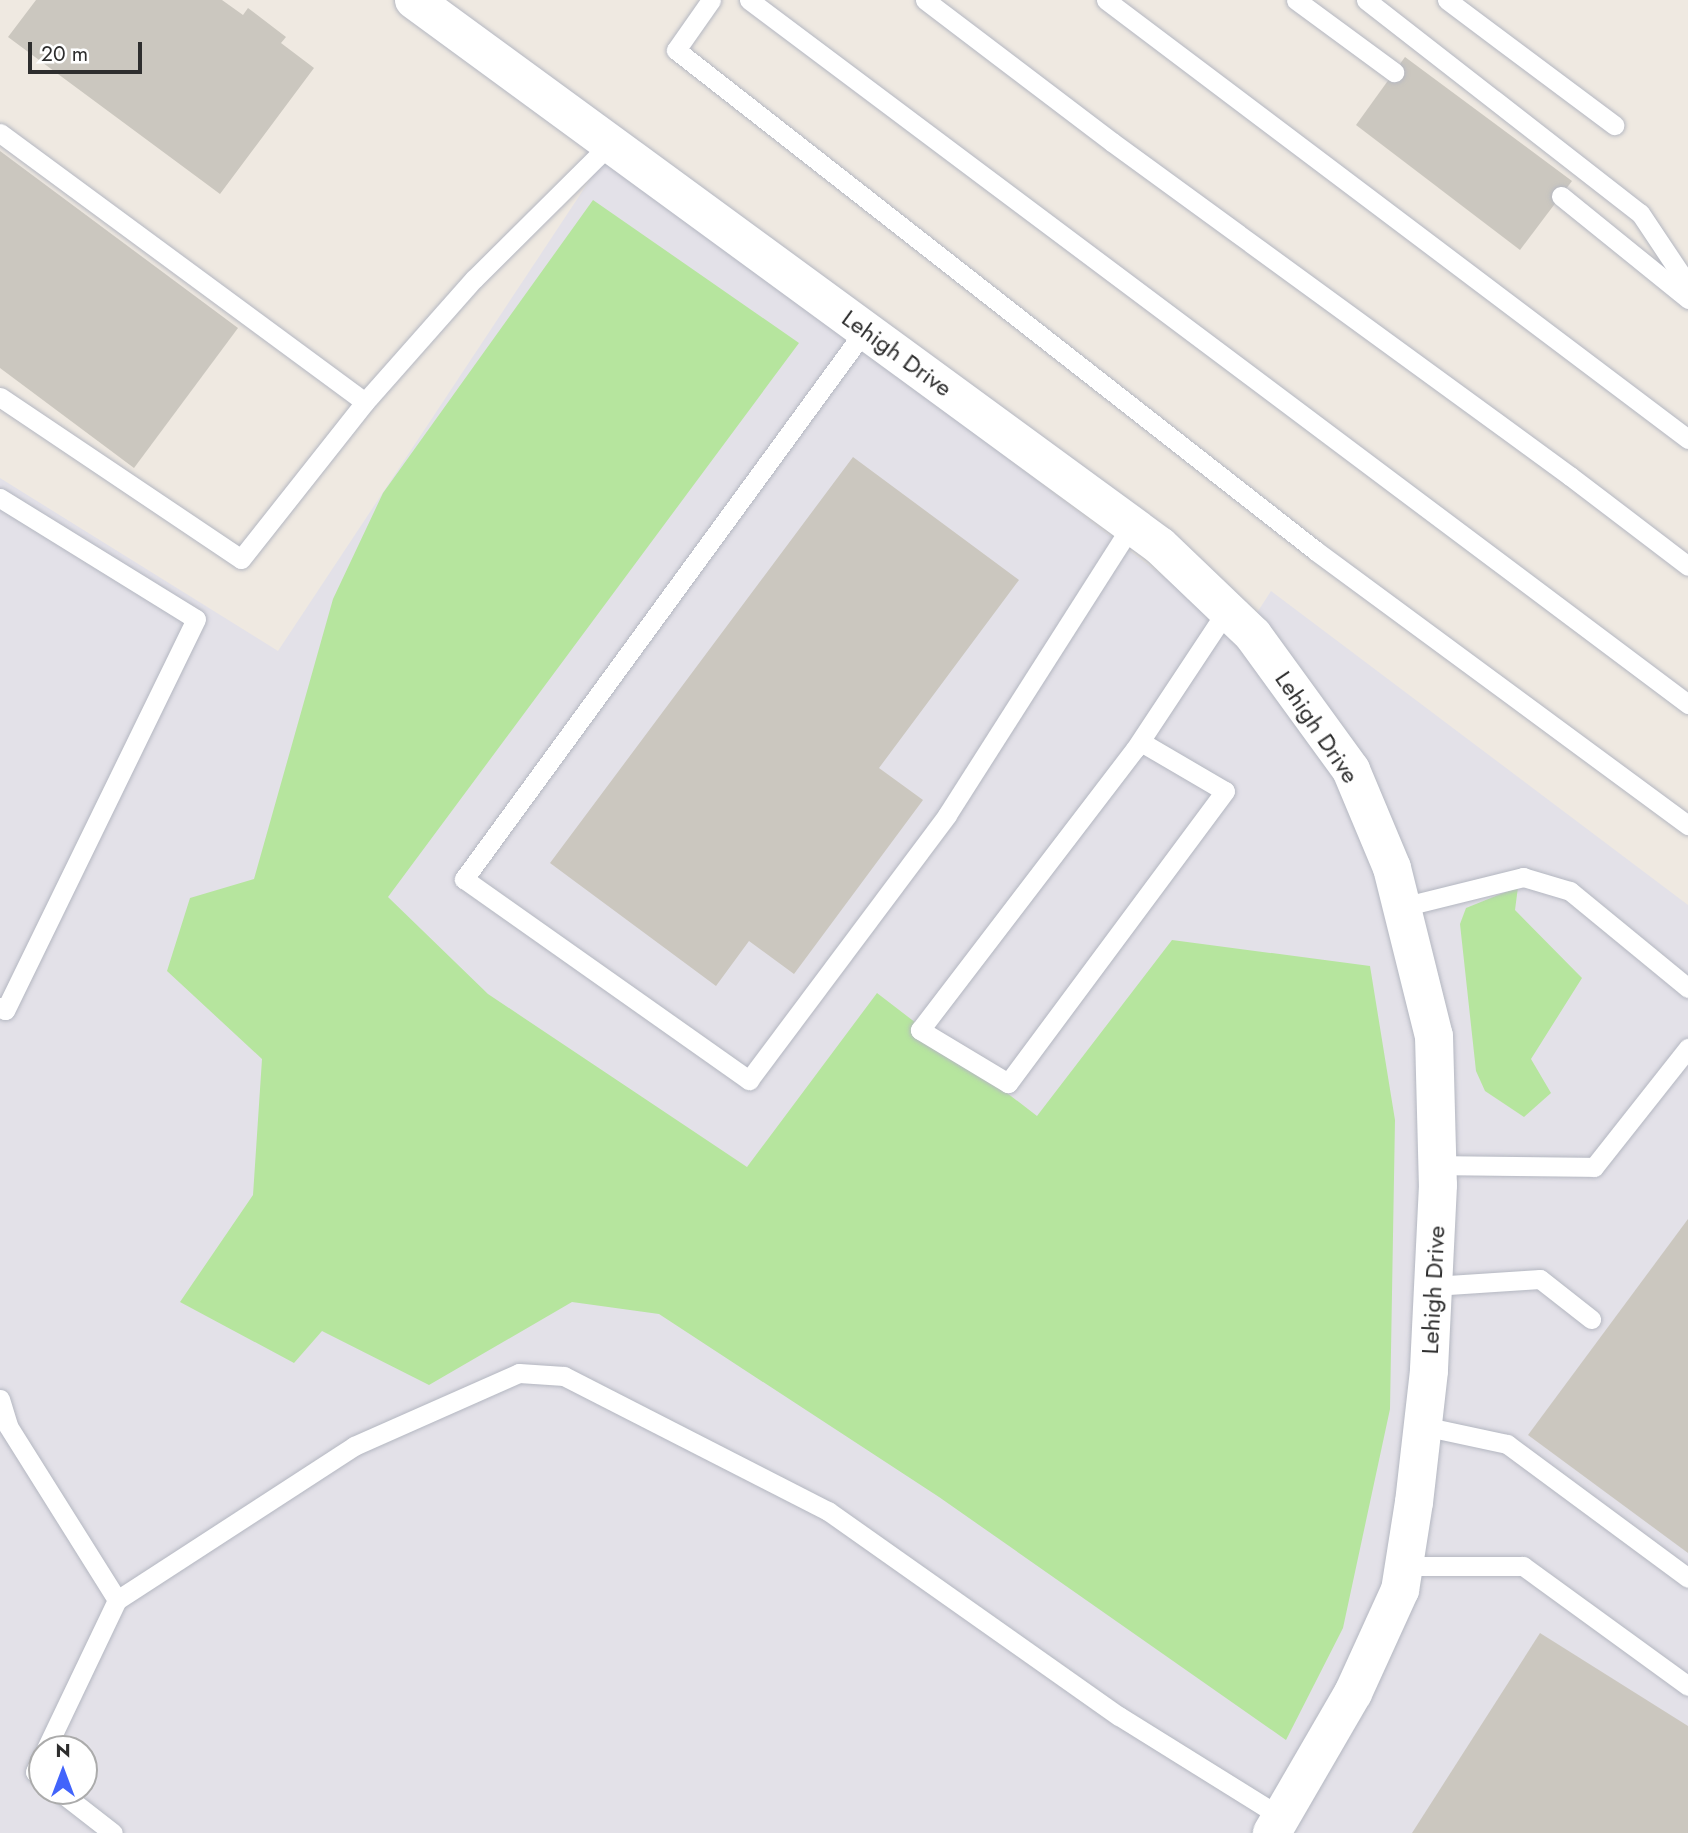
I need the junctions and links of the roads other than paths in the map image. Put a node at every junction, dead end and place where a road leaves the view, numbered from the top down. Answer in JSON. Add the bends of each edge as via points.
{"nodes":[{"id":1,"x":414,"y":0,"type":"edge"},
{"id":2,"x":711,"y":0,"type":"edge"},
{"id":3,"x":748,"y":0,"type":"edge"},
{"id":4,"x":925,"y":0,"type":"edge"},
{"id":5,"x":1106,"y":0,"type":"edge"},
{"id":6,"x":1296,"y":0,"type":"edge"},
{"id":7,"x":1366,"y":0,"type":"edge"},
{"id":8,"x":1447,"y":0,"type":"edge"},
{"id":9,"x":1394,"y":72,"type":"dead end"},
{"id":10,"x":1615,"y":125,"type":"dead end"},
{"id":11,"x":0,"y":133,"type":"edge"},
{"id":12,"x":610,"y":144,"type":"junction"},
{"id":13,"x":1561,"y":196,"type":"dead end"},
{"id":14,"x":1688,"y":285,"type":"edge"},
{"id":15,"x":1688,"y":299,"type":"edge"},
{"id":16,"x":865,"y":330,"type":"junction"},
{"id":17,"x":0,"y":397,"type":"edge"},
{"id":18,"x":365,"y":402,"type":"junction"},
{"id":19,"x":1688,"y":439,"type":"edge"},
{"id":20,"x":0,"y":498,"type":"edge"},
{"id":21,"x":1132,"y":525,"type":"junction"},
{"id":22,"x":1688,"y":566,"type":"edge"},
{"id":23,"x":1227,"y":610,"type":"junction"},
{"id":24,"x":1688,"y":704,"type":"edge"},
{"id":25,"x":1141,"y":742,"type":"junction"},
{"id":26,"x":1688,"y":825,"type":"edge"},
{"id":27,"x":1402,"y":907,"type":"junction"},
{"id":28,"x":1688,"y":988,"type":"edge"},
{"id":29,"x":2,"y":1011,"type":"edge"},
{"id":30,"x":1688,"y":1048,"type":"edge"},
{"id":31,"x":1438,"y":1164,"type":"junction"},
{"id":32,"x":1433,"y":1286,"type":"junction"},
{"id":33,"x":1591,"y":1319,"type":"dead end"},
{"id":34,"x":0,"y":1399,"type":"edge"},
{"id":35,"x":1423,"y":1426,"type":"junction"},
{"id":36,"x":1404,"y":1566,"type":"junction"},
{"id":37,"x":1688,"y":1578,"type":"edge"},
{"id":38,"x":117,"y":1600,"type":"junction"},
{"id":39,"x":1688,"y":1686,"type":"edge"},
{"id":40,"x":53,"y":1735,"type":"edge"},
{"id":41,"x":77,"y":1805,"type":"edge"},
{"id":42,"x":1277,"y":1825,"type":"edge"},
{"id":43,"x":113,"y":1833,"type":"edge"}],
"edges":[{"from":1,"to":12,"type":"street","name":"Lehigh Drive"},
{"from":2,"to":26,"type":"lane","via":[[676,50],[1317,551]]},
{"from":3,"to":24,"type":"lane"},
{"from":4,"to":22,"type":"lane"},
{"from":5,"to":19,"type":"lane"},
{"from":6,"to":9,"type":"lane"},
{"from":7,"to":14,"type":"lane","via":[[1640,213]]},
{"from":8,"to":10,"type":"lane"},
{"from":11,"to":18,"type":"lane"},
{"from":12,"to":16,"type":"street","name":"Lehigh Drive"},
{"from":12,"to":18,"type":"lane","via":[[474,279]]},
{"from":13,"to":15,"type":"lane"},
{"from":16,"to":21,"type":"street","name":"Lehigh Drive"},
{"from":16,"to":21,"type":"lane","via":[[464,879],[749,1080],[947,815]]},
{"from":17,"to":18,"type":"lane","via":[[241,559]]},
{"from":20,"to":29,"type":"lane","via":[[196,619]]},
{"from":21,"to":23,"type":"street","name":"Lehigh Drive"},
{"from":23,"to":25,"type":"lane"},
{"from":23,"to":27,"type":"street","name":"Lehigh Drive","via":[[1254,635],[1351,770],[1392,868]]},
{"from":25,"to":25,"type":"lane","via":[[920,1030],[1007,1083],[1225,792]]},
{"from":27,"to":28,"type":"lane","via":[[1523,877],[1570,891]]},
{"from":27,"to":31,"type":"street","name":"Lehigh Drive","via":[[1434,1036]]},
{"from":30,"to":31,"type":"lane","via":[[1594,1167]]},
{"from":31,"to":32,"type":"street","name":"Lehigh Drive"},
{"from":32,"to":33,"type":"lane","via":[[1541,1279]]},
{"from":32,"to":35,"type":"street","name":"Lehigh Drive"},
{"from":34,"to":38,"type":"lane","via":[[8,1426]]},
{"from":35,"to":36,"type":"street","name":"Lehigh Drive"},
{"from":35,"to":37,"type":"lane","via":[[1507,1444]]},
{"from":36,"to":39,"type":"lane","via":[[1523,1566]]},
{"from":36,"to":42,"type":"street","name":"Lehigh Drive","via":[[1400,1590],[1353,1693]]},
{"from":38,"to":40,"type":"lane"},
{"from":38,"to":42,"type":"lane","via":[[354,1446],[519,1373],[564,1376],[828,1511]]},
{"from":41,"to":43,"type":"lane"}]}
